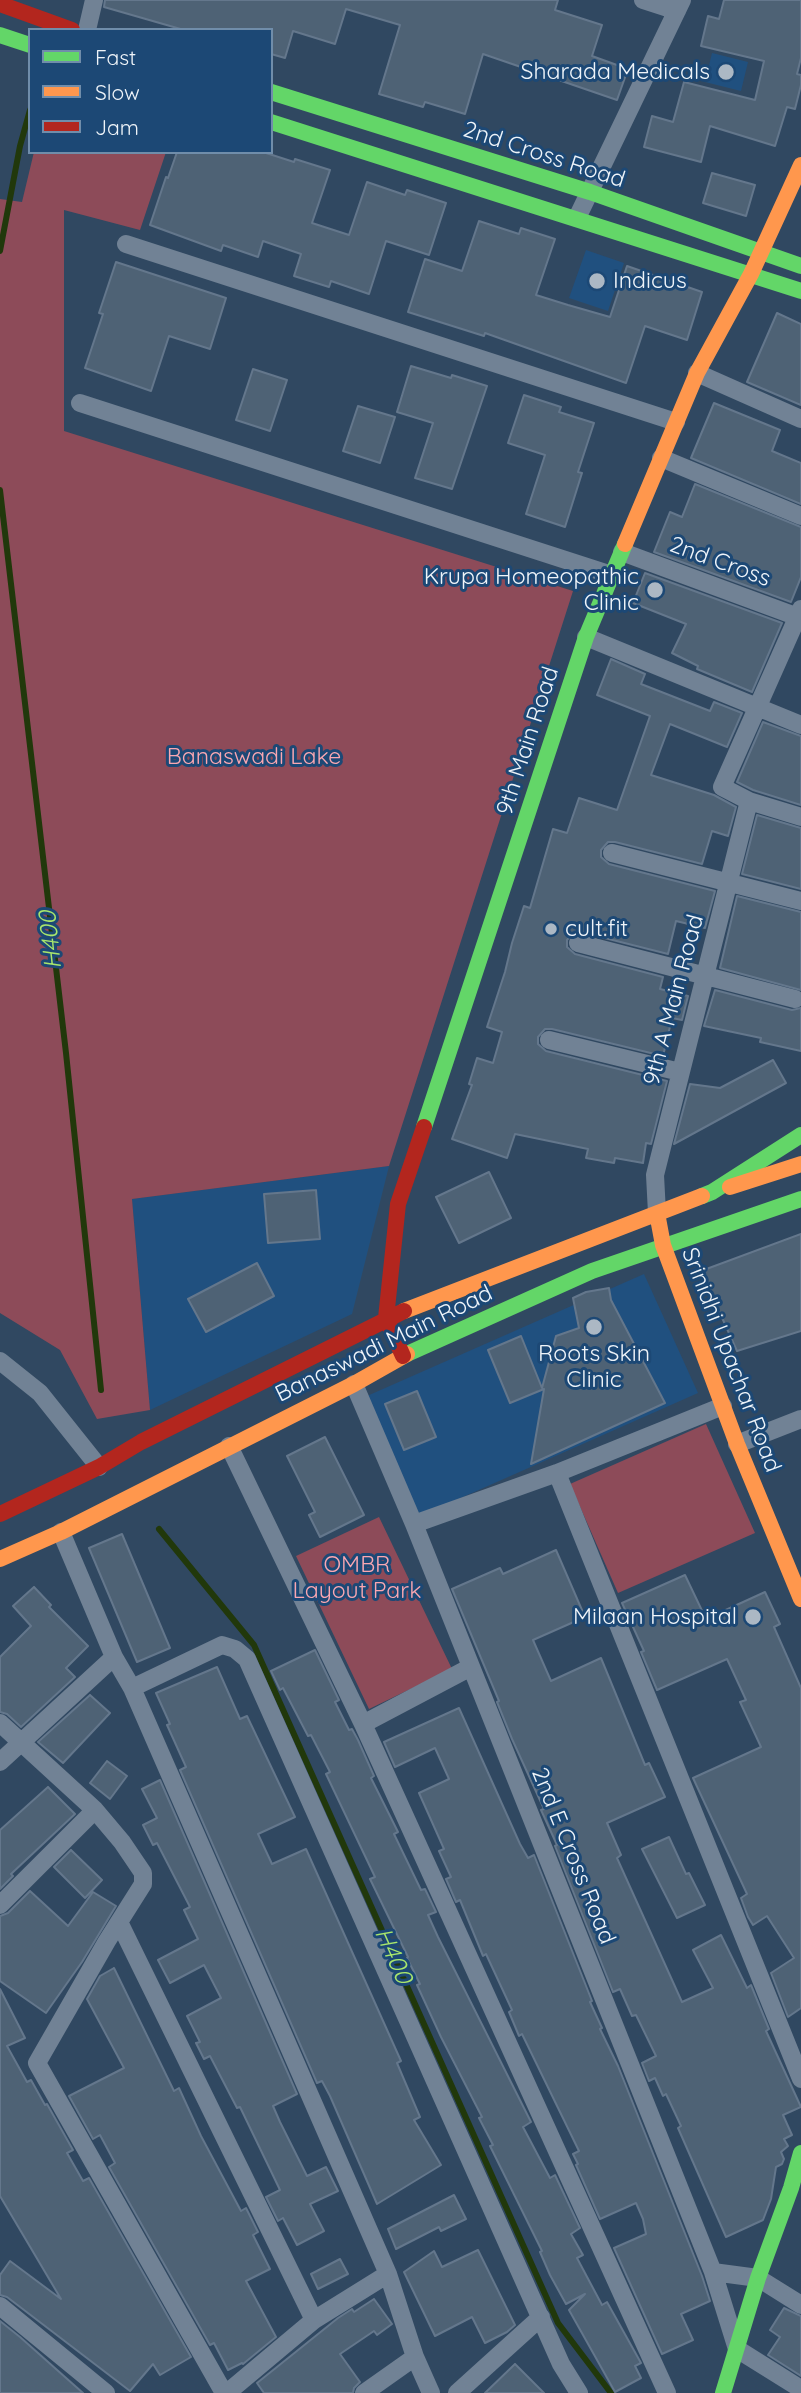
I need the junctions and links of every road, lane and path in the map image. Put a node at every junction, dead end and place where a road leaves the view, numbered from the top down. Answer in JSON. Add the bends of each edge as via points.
{"nodes":[{"id":1,"x":94,"y":0,"type":"edge"},
{"id":2,"x":643,"y":0,"type":"edge"},
{"id":3,"x":0,"y":4,"type":"edge"},
{"id":4,"x":680,"y":5,"type":"edge"},
{"id":5,"x":30,"y":7,"type":"edge"},
{"id":6,"x":67,"y":28,"type":"edge"},
{"id":7,"x":87,"y":28,"type":"edge"},
{"id":8,"x":0,"y":35,"type":"edge"},
{"id":9,"x":26,"y":44,"type":"edge"},
{"id":10,"x":273,"y":93,"type":"edge"},
{"id":11,"x":273,"y":123,"type":"edge"},
{"id":12,"x":801,"y":165,"type":"edge"},
{"id":13,"x":590,"y":192,"type":"junction"},
{"id":14,"x":577,"y":218,"type":"junction"},
{"id":15,"x":126,"y":244,"type":"dead end"},
{"id":16,"x":761,"y":252,"type":"junction"},
{"id":17,"x":801,"y":266,"type":"edge"},
{"id":18,"x":751,"y":274,"type":"junction"},
{"id":19,"x":801,"y":291,"type":"edge"},
{"id":20,"x":696,"y":373,"type":"junction"},
{"id":21,"x":80,"y":403,"type":"dead end"},
{"id":22,"x":801,"y":419,"type":"edge"},
{"id":23,"x":676,"y":422,"type":"junction"},
{"id":24,"x":661,"y":458,"type":"junction"},
{"id":25,"x":801,"y":516,"type":"edge"},
{"id":26,"x":622,"y":552,"type":"junction"},
{"id":27,"x":612,"y":575,"type":"junction"},
{"id":28,"x":800,"y":615,"type":"edge"},
{"id":29,"x":586,"y":636,"type":"junction"},
{"id":30,"x":757,"y":708,"type":"junction"},
{"id":31,"x":801,"y":725,"type":"edge"},
{"id":32,"x":749,"y":802,"type":"junction"},
{"id":33,"x":801,"y":817,"type":"edge"},
{"id":34,"x":612,"y":853,"type":"dead end"},
{"id":35,"x":730,"y":883,"type":"junction"},
{"id":36,"x":801,"y":901,"type":"edge"},
{"id":37,"x":578,"y":943,"type":"dead end"},
{"id":38,"x":706,"y":976,"type":"junction"},
{"id":39,"x":795,"y":999,"type":"dead end"},
{"id":40,"x":549,"y":1040,"type":"dead end"},
{"id":41,"x":680,"y":1072,"type":"junction"},
{"id":42,"x":801,"y":1135,"type":"edge"},
{"id":43,"x":801,"y":1164,"type":"edge"},
{"id":44,"x":712,"y":1192,"type":"junction"},
{"id":45,"x":801,"y":1199,"type":"edge"},
{"id":46,"x":657,"y":1213,"type":"junction"},
{"id":47,"x":663,"y":1245,"type":"junction"},
{"id":48,"x":386,"y":1318,"type":"junction"},
{"id":49,"x":403,"y":1356,"type":"junction"},
{"id":50,"x":0,"y":1361,"type":"edge"},
{"id":51,"x":354,"y":1384,"type":"junction"},
{"id":52,"x":723,"y":1406,"type":"junction"},
{"id":53,"x":801,"y":1419,"type":"edge"},
{"id":54,"x":737,"y":1444,"type":"junction"},
{"id":55,"x":229,"y":1446,"type":"junction"},
{"id":56,"x":99,"y":1467,"type":"junction"},
{"id":57,"x":557,"y":1472,"type":"junction"},
{"id":58,"x":0,"y":1514,"type":"edge"},
{"id":59,"x":414,"y":1524,"type":"junction"},
{"id":60,"x":61,"y":1532,"type":"junction"},
{"id":61,"x":0,"y":1559,"type":"edge"},
{"id":62,"x":801,"y":1599,"type":"edge"},
{"id":63,"x":114,"y":1657,"type":"junction"},
{"id":64,"x":471,"y":1667,"type":"junction"},
{"id":65,"x":132,"y":1688,"type":"junction"},
{"id":66,"x":0,"y":1723,"type":"edge"},
{"id":67,"x":363,"y":1724,"type":"junction"},
{"id":68,"x":21,"y":1744,"type":"junction"},
{"id":69,"x":0,"y":1762,"type":"edge"},
{"id":70,"x":95,"y":1810,"type":"junction"},
{"id":71,"x":0,"y":1905,"type":"edge"},
{"id":72,"x":119,"y":1922,"type":"junction"},
{"id":73,"x":801,"y":2079,"type":"edge"},
{"id":74,"x":801,"y":2153,"type":"edge"},
{"id":75,"x":796,"y":2192,"type":"edge"},
{"id":76,"x":712,"y":2272,"type":"junction"},
{"id":77,"x":388,"y":2274,"type":"junction"},
{"id":78,"x":758,"y":2278,"type":"junction"},
{"id":79,"x":801,"y":2305,"type":"edge"},
{"id":80,"x":0,"y":2306,"type":"edge"},
{"id":81,"x":541,"y":2317,"type":"junction"},
{"id":82,"x":314,"y":2320,"type":"junction"},
{"id":83,"x":737,"y":2349,"type":"junction"},
{"id":84,"x":415,"y":2357,"type":"junction"},
{"id":85,"x":801,"y":2389,"type":"edge"},
{"id":86,"x":106,"y":2393,"type":"edge"},
{"id":87,"x":225,"y":2393,"type":"edge"},
{"id":88,"x":364,"y":2393,"type":"edge"},
{"id":89,"x":431,"y":2393,"type":"edge"},
{"id":90,"x":457,"y":2393,"type":"edge"},
{"id":91,"x":579,"y":2393,"type":"edge"},
{"id":92,"x":667,"y":2393,"type":"edge"},
{"id":93,"x":723,"y":2393,"type":"edge"}],
"edges":[{"from":1,"to":7,"type":"street"},
{"from":2,"to":4,"type":"street"},
{"from":3,"to":5,"type":"street"},
{"from":4,"to":13,"type":"street"},
{"from":5,"to":6,"type":"street"},
{"from":5,"to":9,"type":"street"},
{"from":8,"to":9,"type":"street"},
{"from":10,"to":13,"type":"street","name":"2nd Cross Road"},
{"from":11,"to":14,"type":"street"},
{"from":12,"to":16,"type":"street","name":"9th Main Road"},
{"from":13,"to":14,"type":"street"},
{"from":13,"to":16,"type":"street","name":"2nd Cross Road"},
{"from":14,"to":18,"type":"street"},
{"from":15,"to":23,"type":"street"},
{"from":16,"to":17,"type":"street","name":"2nd Cross Road"},
{"from":16,"to":18,"type":"street","name":"9th Main Road"},
{"from":18,"to":19,"type":"street"},
{"from":18,"to":20,"type":"street","name":"9th Main Road"},
{"from":20,"to":22,"type":"street"},
{"from":20,"to":23,"type":"street","name":"9th Main Road"},
{"from":21,"to":27,"type":"street"},
{"from":23,"to":24,"type":"street","name":"9th Main Road"},
{"from":24,"to":25,"type":"street"},
{"from":24,"to":26,"type":"street","name":"9th Main Road"},
{"from":26,"to":27,"type":"street","name":"9th Main Road"},
{"from":26,"to":28,"type":"street","name":"2nd Cross"},
{"from":27,"to":29,"type":"street","name":"9th Main Road"},
{"from":28,"to":30,"type":"street"},
{"from":29,"to":30,"type":"street"},
{"from":29,"to":48,"type":"street","name":"9th Main Road","via":[[398,1204]]},
{"from":30,"to":31,"type":"street"},
{"from":30,"to":32,"type":"street","via":[[722,787]]},
{"from":32,"to":33,"type":"street"},
{"from":32,"to":35,"type":"street","name":"9th A Main Road"},
{"from":34,"to":35,"type":"street"},
{"from":35,"to":36,"type":"street"},
{"from":35,"to":38,"type":"street","name":"9th A Main Road"},
{"from":37,"to":38,"type":"street"},
{"from":38,"to":39,"type":"street"},
{"from":38,"to":41,"type":"street","name":"9th A Main Road"},
{"from":40,"to":41,"type":"street"},
{"from":41,"to":46,"type":"street","name":"9th A Main Road","via":[[654,1175]]},
{"from":42,"to":44,"type":"street","name":"Banaswadi Main Road"},
{"from":43,"to":44,"type":"street","name":"Banaswadi Main Road"},
{"from":44,"to":46,"type":"street","name":"Banaswadi Main Road"},
{"from":45,"to":47,"type":"street","name":"Banaswadi Main Road"},
{"from":46,"to":47,"type":"street","name":"Srinidhi Upachar Road"},
{"from":46,"to":48,"type":"street","name":"Banaswadi Main Road"},
{"from":47,"to":49,"type":"street","name":"Banaswadi Main Road","via":[[592,1271]]},
{"from":47,"to":52,"type":"street","name":"Srinidhi Upachar Road"},
{"from":48,"to":49,"type":"street"},
{"from":48,"to":56,"type":"street","name":"Banaswadi Main Road"},
{"from":49,"to":51,"type":"street","name":"Banaswadi Main Road"},
{"from":50,"to":56,"type":"street","via":[[40,1393]]},
{"from":51,"to":55,"type":"street","name":"Banaswadi Main Road"},
{"from":51,"to":59,"type":"street","name":"2nd E Cross Road"},
{"from":52,"to":54,"type":"street","name":"Srinidhi Upachar Road"},
{"from":52,"to":57,"type":"street"},
{"from":53,"to":54,"type":"street"},
{"from":54,"to":62,"type":"street","name":"Srinidhi Upachar Road"},
{"from":55,"to":60,"type":"street","name":"Banaswadi Main Road"},
{"from":55,"to":67,"type":"street"},
{"from":56,"to":58,"type":"street","name":"Banaswadi Main Road"},
{"from":57,"to":59,"type":"street"},
{"from":57,"to":73,"type":"street"},
{"from":59,"to":64,"type":"street","name":"2nd E Cross Road"},
{"from":60,"to":61,"type":"street","name":"Banaswadi Main Road"},
{"from":60,"to":63,"type":"street"},
{"from":63,"to":65,"type":"street"},
{"from":63,"to":68,"type":"street"},
{"from":64,"to":67,"type":"street"},
{"from":64,"to":76,"type":"street","name":"2nd E Cross Road"},
{"from":65,"to":77,"type":"street"},
{"from":65,"to":81,"type":"street","via":[[222,1645],[247,1659]]},
{"from":66,"to":68,"type":"street"},
{"from":67,"to":92,"type":"street"},
{"from":68,"to":69,"type":"street"},
{"from":68,"to":70,"type":"street"},
{"from":70,"to":71,"type":"street"},
{"from":70,"to":72,"type":"street","via":[[144,1876]]},
{"from":72,"to":82,"type":"street"},
{"from":72,"to":87,"type":"street","via":[[37,2063]]},
{"from":74,"to":75,"type":"street"},
{"from":75,"to":78,"type":"street"},
{"from":76,"to":78,"type":"street"},
{"from":76,"to":83,"type":"street","name":"2nd E Cross Road"},
{"from":77,"to":82,"type":"street"},
{"from":77,"to":84,"type":"street"},
{"from":78,"to":79,"type":"street"},
{"from":78,"to":83,"type":"street"},
{"from":80,"to":86,"type":"street"},
{"from":81,"to":90,"type":"street"},
{"from":81,"to":91,"type":"street"},
{"from":82,"to":87,"type":"street"},
{"from":83,"to":85,"type":"street"},
{"from":83,"to":93,"type":"street"},
{"from":84,"to":88,"type":"street"},
{"from":84,"to":89,"type":"street"}]}
